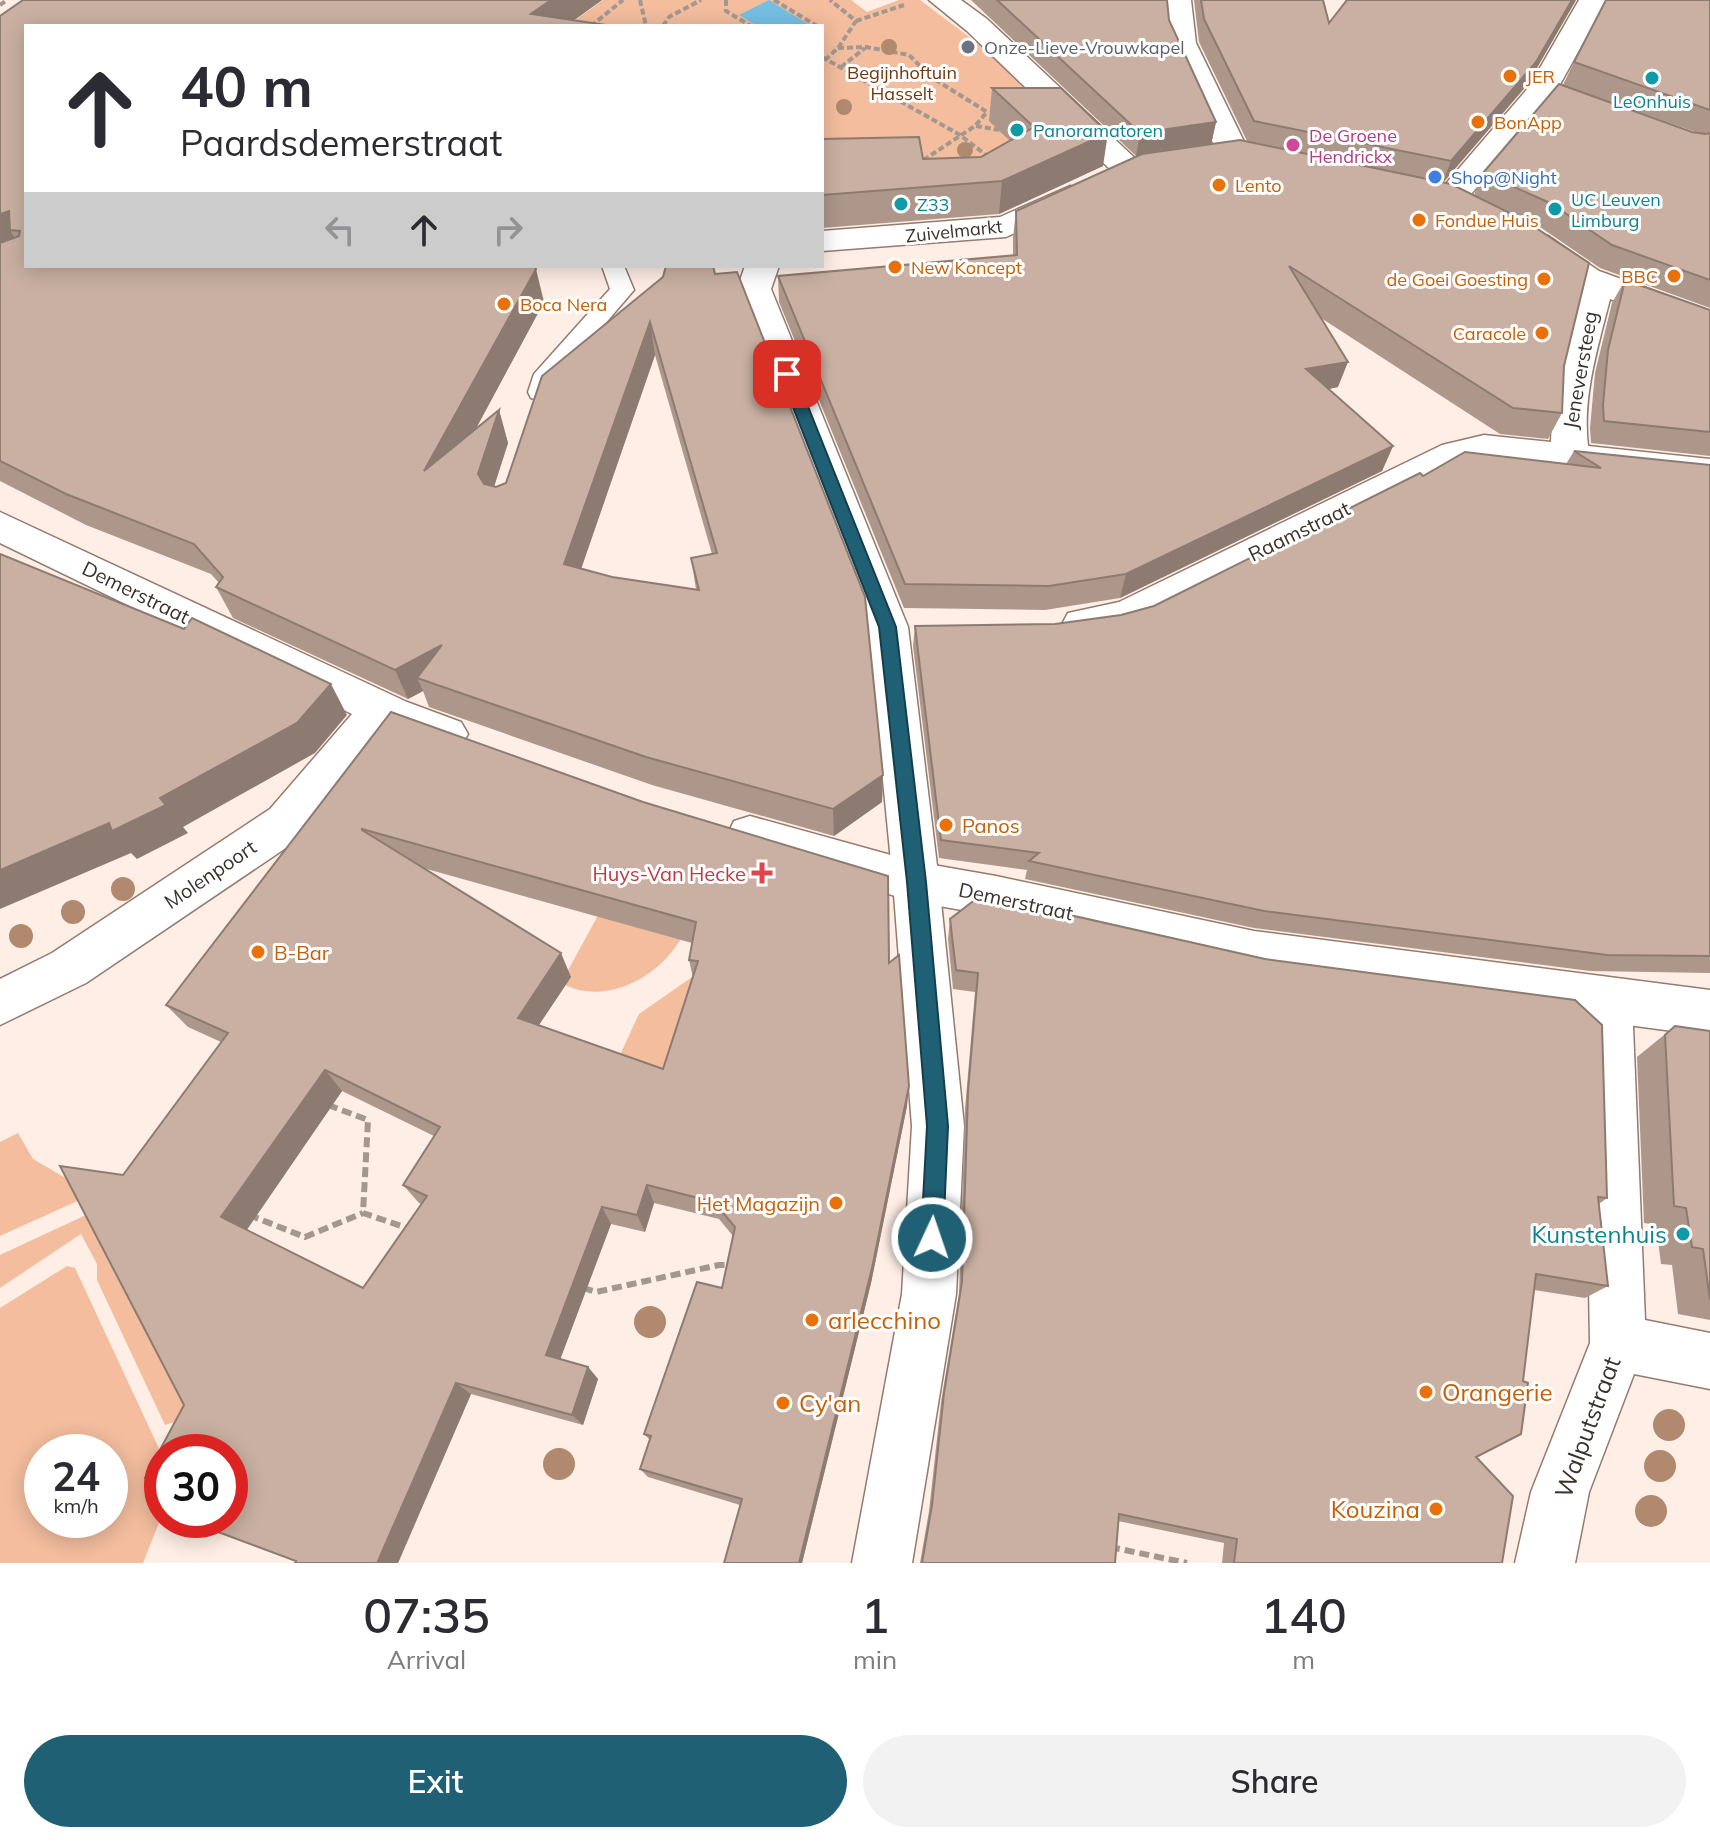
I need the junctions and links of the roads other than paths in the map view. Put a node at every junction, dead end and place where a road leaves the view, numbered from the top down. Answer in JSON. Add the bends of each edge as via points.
{"nodes":[{"id":1,"x":1177,"y":0,"type":"edge"},
{"id":2,"x":1593,"y":0,"type":"edge"},
{"id":3,"x":928,"y":1,"type":"edge"},
{"id":4,"x":1542,"y":91,"type":"junction"},
{"id":5,"x":1572,"y":102,"type":"edge"},
{"id":6,"x":1265,"y":160,"type":"edge"},
{"id":7,"x":1379,"y":182,"type":"edge"},
{"id":8,"x":1450,"y":199,"type":"junction"},
{"id":9,"x":824,"y":241,"type":"edge"},
{"id":10,"x":614,"y":268,"type":"edge"},
{"id":11,"x":761,"y":268,"type":"edge"},
{"id":12,"x":1597,"y":282,"type":"junction"},
{"id":13,"x":1710,"y":324,"type":"edge"},
{"id":14,"x":535,"y":408,"type":"edge"},
{"id":15,"x":1571,"y":457,"type":"junction"},
{"id":16,"x":1710,"y":473,"type":"edge"},
{"id":17,"x":0,"y":526,"type":"edge"},
{"id":18,"x":1049,"y":626,"type":"edge"},
{"id":19,"x":392,"y":714,"type":"junction"},
{"id":20,"x":478,"y":745,"type":"edge"},
{"id":21,"x":711,"y":824,"type":"edge"},
{"id":22,"x":916,"y":882,"type":"junction"},
{"id":23,"x":1608,"y":1002,"type":"junction"},
{"id":24,"x":0,"y":1003,"type":"edge"},
{"id":25,"x":1710,"y":1013,"type":"edge"},
{"id":26,"x":1618,"y":1343,"type":"junction"},
{"id":27,"x":1710,"y":1361,"type":"edge"},
{"id":28,"x":882,"y":1563,"type":"edge"},
{"id":29,"x":1545,"y":1563,"type":"edge"}],
"edges":[{"from":1,"to":6,"type":"street","via":[[1182,43],[1219,156]]},
{"from":2,"to":4,"type":"street"},
{"from":3,"to":9,"type":"street","name":"Zuivelmarkt","via":[[977,25],[1143,167],[1006,227]]},
{"from":4,"to":5,"type":"street"},
{"from":4,"to":8,"type":"street"},
{"from":7,"to":8,"type":"street"},
{"from":8,"to":12,"type":"street"},
{"from":10,"to":14,"type":"lane","via":[[622,290],[543,380]]},
{"from":11,"to":22,"type":"street","via":[[754,289],[903,627]]},
{"from":12,"to":13,"type":"street"},
{"from":12,"to":15,"type":"street","name":"Jeneversteeg","via":[[1574,381]]},
{"from":15,"to":16,"type":"street","name":"Raamstraat"},
{"from":15,"to":18,"type":"street","name":"Raamstraat","via":[[1484,448],[1455,454],[1133,613],[1106,623]]},
{"from":17,"to":19,"type":"street","name":"Demerstraat"},
{"from":19,"to":20,"type":"street","name":"Demerstraat"},
{"from":19,"to":24,"type":"street","name":"Molenpoort","via":[[372,720],[286,823],[69,968]]},
{"from":21,"to":22,"type":"street","name":"Demerstraat"},
{"from":22,"to":23,"type":"street","name":"Demerstraat","via":[[1254,953]]},
{"from":22,"to":28,"type":"street","via":[[938,1126],[929,1294]]},
{"from":23,"to":25,"type":"street","name":"Demerstraat"},
{"from":23,"to":26,"type":"street","name":"Walputstraat"},
{"from":26,"to":27,"type":"street"},
{"from":26,"to":29,"type":"street","name":"Walputstraat","via":[[1560,1492]]}]}
